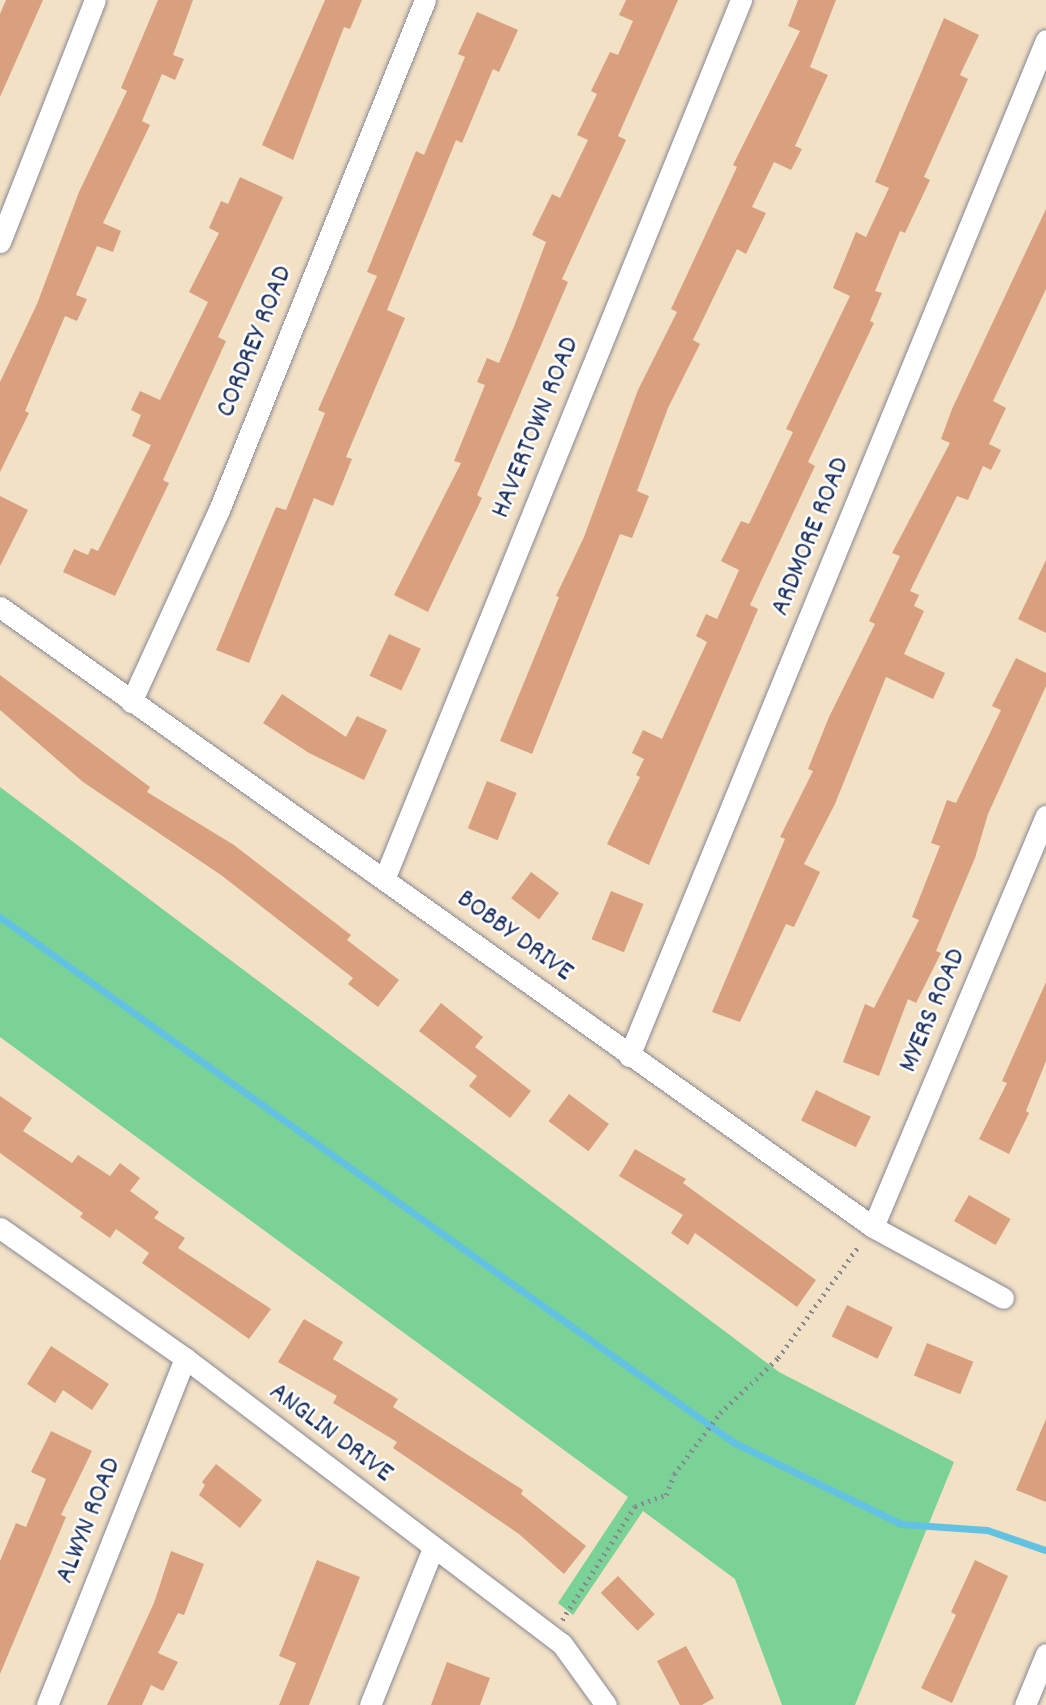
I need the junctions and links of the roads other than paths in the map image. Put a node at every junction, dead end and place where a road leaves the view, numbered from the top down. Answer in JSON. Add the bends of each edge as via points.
{"nodes":[{"id":1,"x":96,"y":0,"type":"edge"},
{"id":2,"x":425,"y":0,"type":"edge"},
{"id":3,"x":741,"y":0,"type":"edge"},
{"id":4,"x":1046,"y":40,"type":"edge"},
{"id":5,"x":0,"y":242,"type":"edge"},
{"id":6,"x":0,"y":607,"type":"edge"},
{"id":7,"x":131,"y":702,"type":"junction"},
{"id":8,"x":1046,"y":816,"type":"edge"},
{"id":9,"x":385,"y":877,"type":"junction"},
{"id":10,"x":629,"y":1056,"type":"junction"},
{"id":11,"x":873,"y":1227,"type":"junction"},
{"id":12,"x":0,"y":1228,"type":"edge"},
{"id":13,"x":1003,"y":1298,"type":"dead end"},
{"id":14,"x":185,"y":1358,"type":"junction"},
{"id":15,"x":433,"y":1548,"type":"junction"},
{"id":16,"x":1046,"y":1654,"type":"edge"},
{"id":17,"x":47,"y":1705,"type":"edge"},
{"id":18,"x":370,"y":1705,"type":"edge"},
{"id":19,"x":607,"y":1705,"type":"edge"},
{"id":20,"x":1025,"y":1705,"type":"edge"}],
"edges":[{"from":1,"to":5,"type":"street"},
{"from":2,"to":7,"type":"street","name":"CORDREY ROAD","via":[[219,510]]},
{"from":3,"to":9,"type":"street","name":"HAVERTOWN ROAD"},
{"from":4,"to":10,"type":"street","name":"ARDMORE ROAD"},
{"from":6,"to":7,"type":"street","name":"BOBBY DRIVE"},
{"from":7,"to":9,"type":"street","name":"BOBBY DRIVE"},
{"from":8,"to":11,"type":"street","name":"MYERS ROAD"},
{"from":9,"to":10,"type":"street","name":"BOBBY DRIVE"},
{"from":10,"to":11,"type":"street","name":"BOBBY DRIVE"},
{"from":11,"to":13,"type":"street","name":"BOBBY DRIVE"},
{"from":12,"to":14,"type":"street","name":"ANGLIN DRIVE"},
{"from":14,"to":15,"type":"street","name":"ANGLIN DRIVE"},
{"from":14,"to":17,"type":"street","name":"ALWYN ROAD"},
{"from":15,"to":18,"type":"street"},
{"from":15,"to":19,"type":"street","name":"ANGLIN DRIVE","via":[[552,1636],[599,1689]]},
{"from":16,"to":20,"type":"street"}]}
